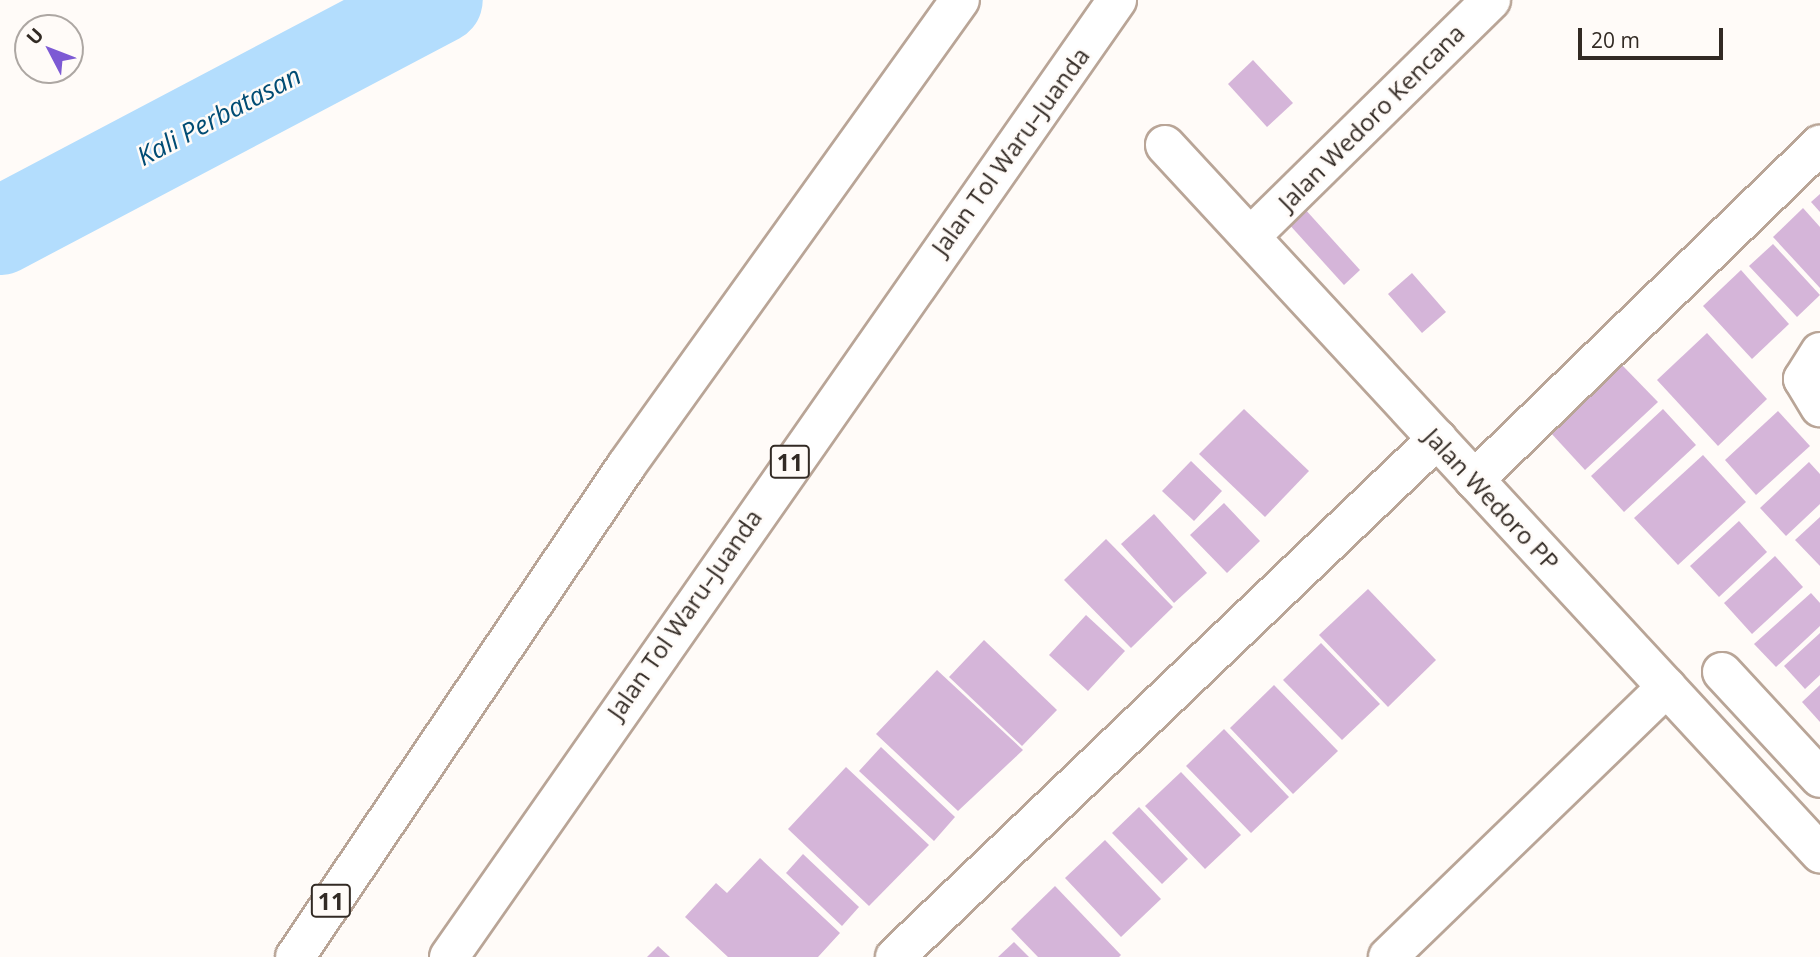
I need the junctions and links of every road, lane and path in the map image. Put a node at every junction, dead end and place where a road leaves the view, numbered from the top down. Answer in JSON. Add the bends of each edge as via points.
{"nodes":[{"id":1,"x":960,"y":0,"type":"edge"},
{"id":2,"x":1117,"y":0,"type":"edge"},
{"id":3,"x":1491,"y":0,"type":"edge"},
{"id":4,"x":1165,"y":145,"type":"dead end"},
{"id":5,"x":1820,"y":145,"type":"edge"},
{"id":6,"x":1252,"y":235,"type":"junction"},
{"id":7,"x":1820,"y":352,"type":"edge"},
{"id":8,"x":1820,"y":407,"type":"edge"},
{"id":9,"x":1437,"y":439,"type":"junction"},
{"id":10,"x":1474,"y":480,"type":"junction"},
{"id":11,"x":1722,"y":672,"type":"dead end"},
{"id":12,"x":1667,"y":687,"type":"junction"},
{"id":13,"x":1820,"y":778,"type":"edge"},
{"id":14,"x":1820,"y":853,"type":"edge"},
{"id":15,"x":458,"y":942,"type":"edge"},
{"id":16,"x":295,"y":957,"type":"edge"},
{"id":17,"x":895,"y":957,"type":"edge"},
{"id":18,"x":1388,"y":957,"type":"edge"}],
"edges":[{"from":1,"to":16,"type":"main road","number":"11","via":[[626,466]]},
{"from":2,"to":15,"type":"main road","name":"Jalan Tol Waru–Juanda","number":"11"},
{"from":3,"to":6,"type":"main road","name":"Jalan Wedoro Kencana"},
{"from":4,"to":6,"type":"main road","name":"Jalan Wedoro PP"},
{"from":5,"to":10,"type":"main road"},
{"from":6,"to":9,"type":"main road","name":"Jalan Wedoro PP"},
{"from":7,"to":8,"type":"main road","via":[[1803,379]]},
{"from":9,"to":10,"type":"main road","name":"Jalan Wedoro PP"},
{"from":9,"to":17,"type":"main road"},
{"from":10,"to":12,"type":"main road","name":"Jalan Wedoro PP"},
{"from":11,"to":13,"type":"main road"},
{"from":12,"to":14,"type":"main road","name":"Jalan Wedoro PP"},
{"from":12,"to":18,"type":"main road"}]}
